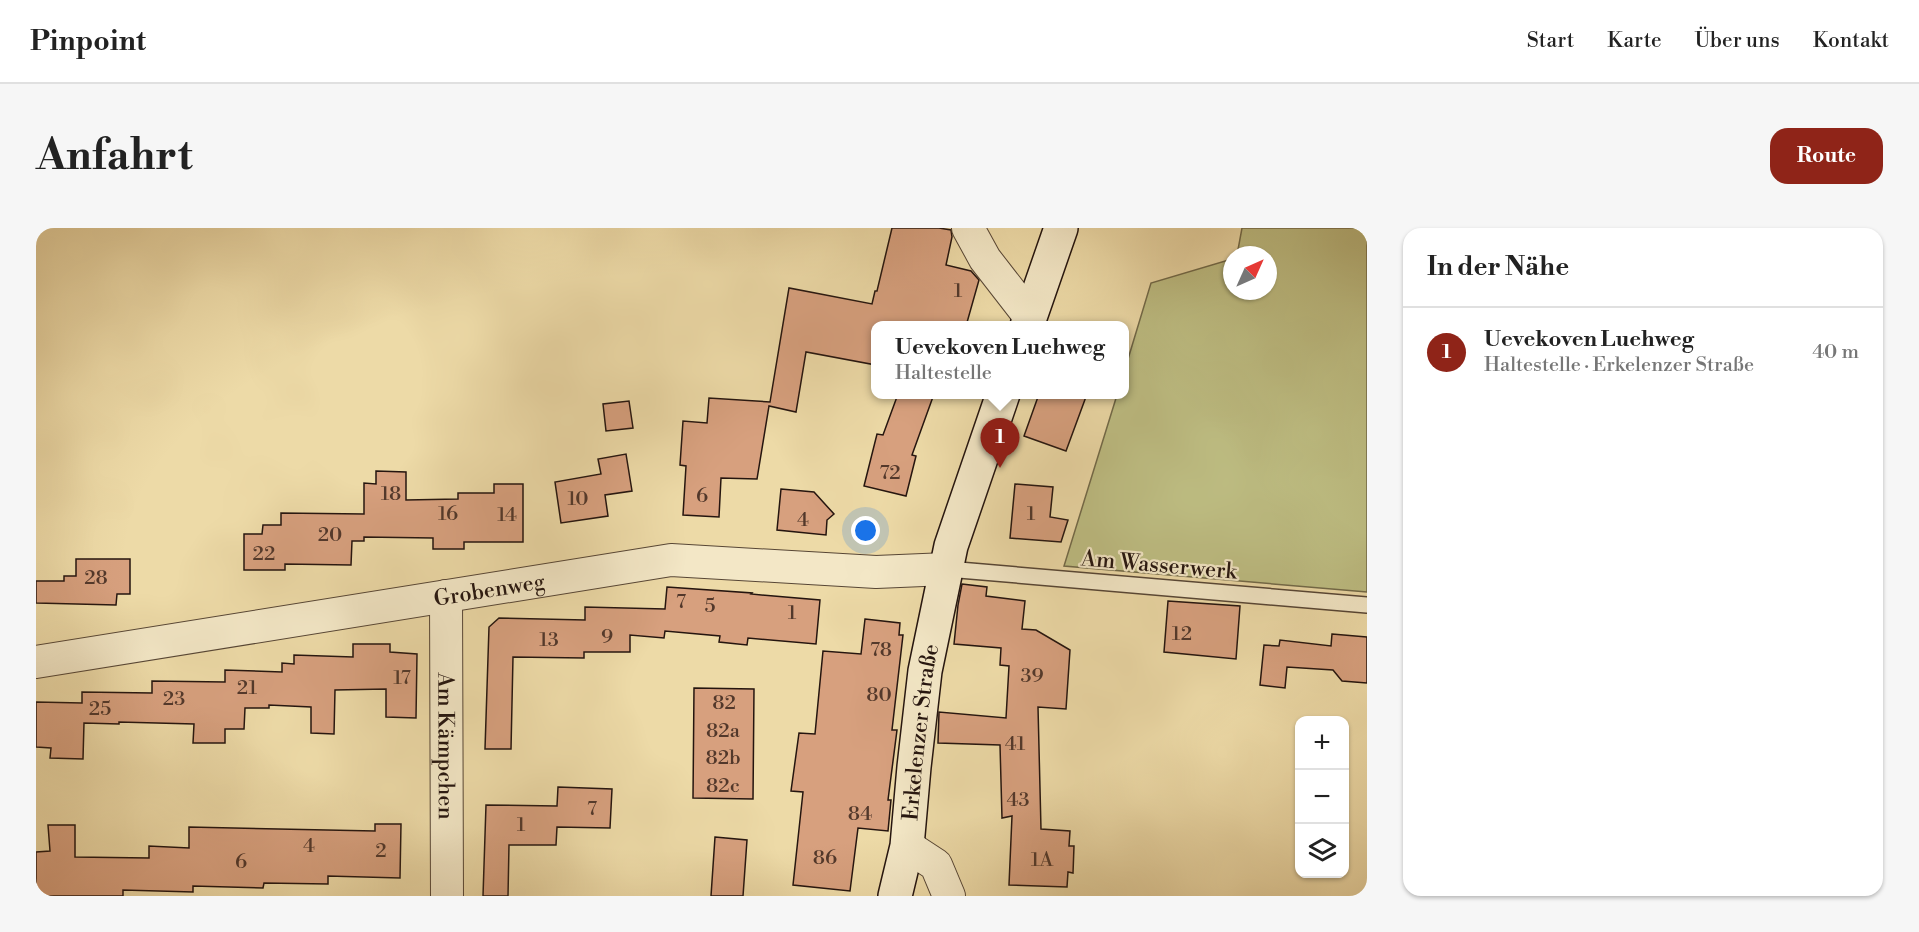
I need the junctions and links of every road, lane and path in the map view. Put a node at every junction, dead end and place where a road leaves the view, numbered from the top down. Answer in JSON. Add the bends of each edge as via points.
{"nodes":[{"id":1,"x":968,"y":228,"type":"edge"},
{"id":2,"x":1061,"y":228,"type":"edge"},
{"id":3,"x":1029,"y":321,"type":"edge"},
{"id":4,"x":1001,"y":399,"type":"edge"},
{"id":5,"x":947,"y":569,"type":"junction"},
{"id":6,"x":446,"y":596,"type":"junction"},
{"id":7,"x":1367,"y":604,"type":"edge"},
{"id":8,"x":36,"y":662,"type":"edge"},
{"id":9,"x":907,"y":846,"type":"junction"},
{"id":10,"x":447,"y":896,"type":"edge"},
{"id":11,"x":895,"y":896,"type":"edge"},
{"id":12,"x":949,"y":896,"type":"edge"}],
"edges":[{"from":1,"to":3,"type":"street"},
{"from":2,"to":3,"type":"main road"},
{"from":4,"to":5,"type":"main road","name":"Erkelenzer Straße","via":[[951,546]]},
{"from":5,"to":6,"type":"street","name":"Grobenweg","via":[[876,572],[671,560]]},
{"from":5,"to":7,"type":"lane","name":"Am Wasserwerk"},
{"from":5,"to":9,"type":"main road","name":"Erkelenzer Straße","via":[[925,670]]},
{"from":6,"to":8,"type":"street","name":"Grobenweg"},
{"from":6,"to":10,"type":"street","name":"Am Kämpchen"},
{"from":9,"to":11,"type":"main road","name":"Erkelenzer Straße"},
{"from":9,"to":12,"type":"street","via":[[936,865]]}]}
